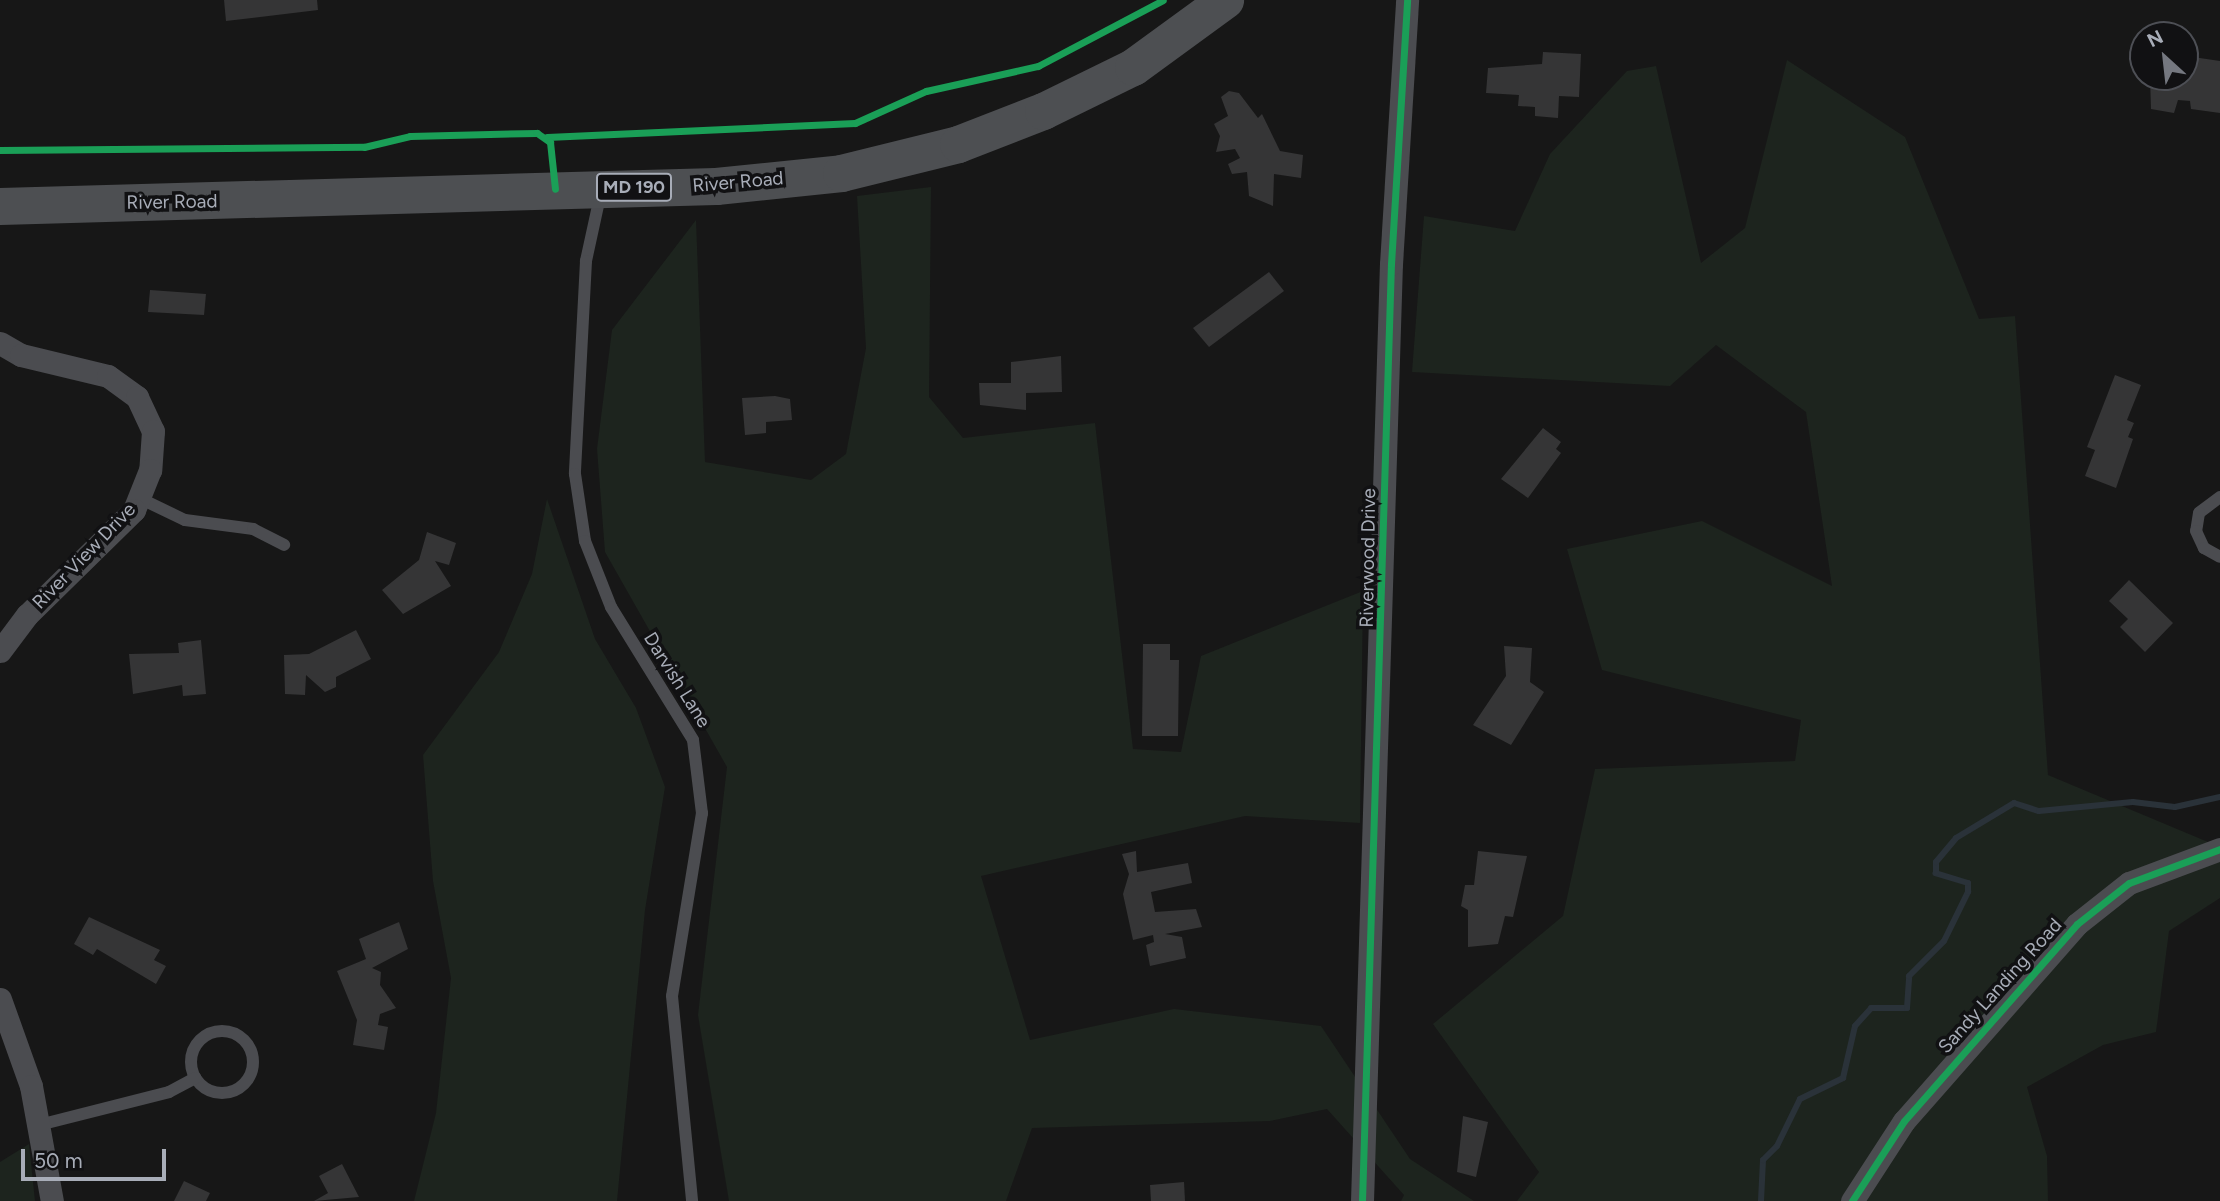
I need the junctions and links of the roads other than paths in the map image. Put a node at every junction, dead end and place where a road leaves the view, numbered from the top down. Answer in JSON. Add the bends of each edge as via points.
{"nodes":[{"id":1,"x":1225,"y":0,"type":"edge"},
{"id":2,"x":1407,"y":0,"type":"edge"},
{"id":3,"x":602,"y":188,"type":"junction"},
{"id":4,"x":0,"y":206,"type":"edge"},
{"id":5,"x":0,"y":342,"type":"edge"},
{"id":6,"x":2220,"y":497,"type":"edge"},
{"id":7,"x":139,"y":498,"type":"junction"},
{"id":8,"x":284,"y":545,"type":"dead end"},
{"id":9,"x":2220,"y":557,"type":"edge"},
{"id":10,"x":0,"y":651,"type":"edge"},
{"id":11,"x":2220,"y":849,"type":"edge"},
{"id":12,"x":0,"y":999,"type":"edge"},
{"id":13,"x":195,"y":1078,"type":"junction"},
{"id":14,"x":39,"y":1125,"type":"junction"},
{"id":15,"x":52,"y":1201,"type":"edge"},
{"id":16,"x":692,"y":1201,"type":"edge"},
{"id":17,"x":1362,"y":1201,"type":"edge"},
{"id":18,"x":1852,"y":1201,"type":"edge"}],
"edges":[{"from":1,"to":3,"type":"main road","name":"River Road","number":"MD 190","via":[[1133,67],[958,144],[841,173],[716,186]]},
{"from":2,"to":17,"type":"street","name":"Riverwood Drive","via":[[1391,264]]},
{"from":3,"to":4,"type":"main road","name":"River Road","number":"MD 190"},
{"from":3,"to":16,"type":"lane","name":"Darvish Lane","via":[[586,261],[575,474],[585,541],[611,607],[693,740],[702,813],[672,996]]},
{"from":5,"to":7,"type":"street","name":"River View Drive","via":[[21,355],[107,376],[137,397],[153,431]]},
{"from":6,"to":9,"type":"lane","via":[[2199,513],[2196,531],[2204,548]]},
{"from":7,"to":8,"type":"lane","via":[[185,520],[253,529]]},
{"from":7,"to":10,"type":"street","name":"River View Drive"},
{"from":11,"to":18,"type":"street","name":"Sandy Landing Road","via":[[2129,883],[2077,924],[1903,1121]]},
{"from":12,"to":14,"type":"street"},
{"from":13,"to":13,"type":"lane","via":[[210,1090],[238,1088],[253,1064],[248,1045],[234,1033],[205,1035],[191,1059]]},
{"from":13,"to":14,"type":"lane","via":[[169,1092]]},
{"from":14,"to":15,"type":"street"}]}
